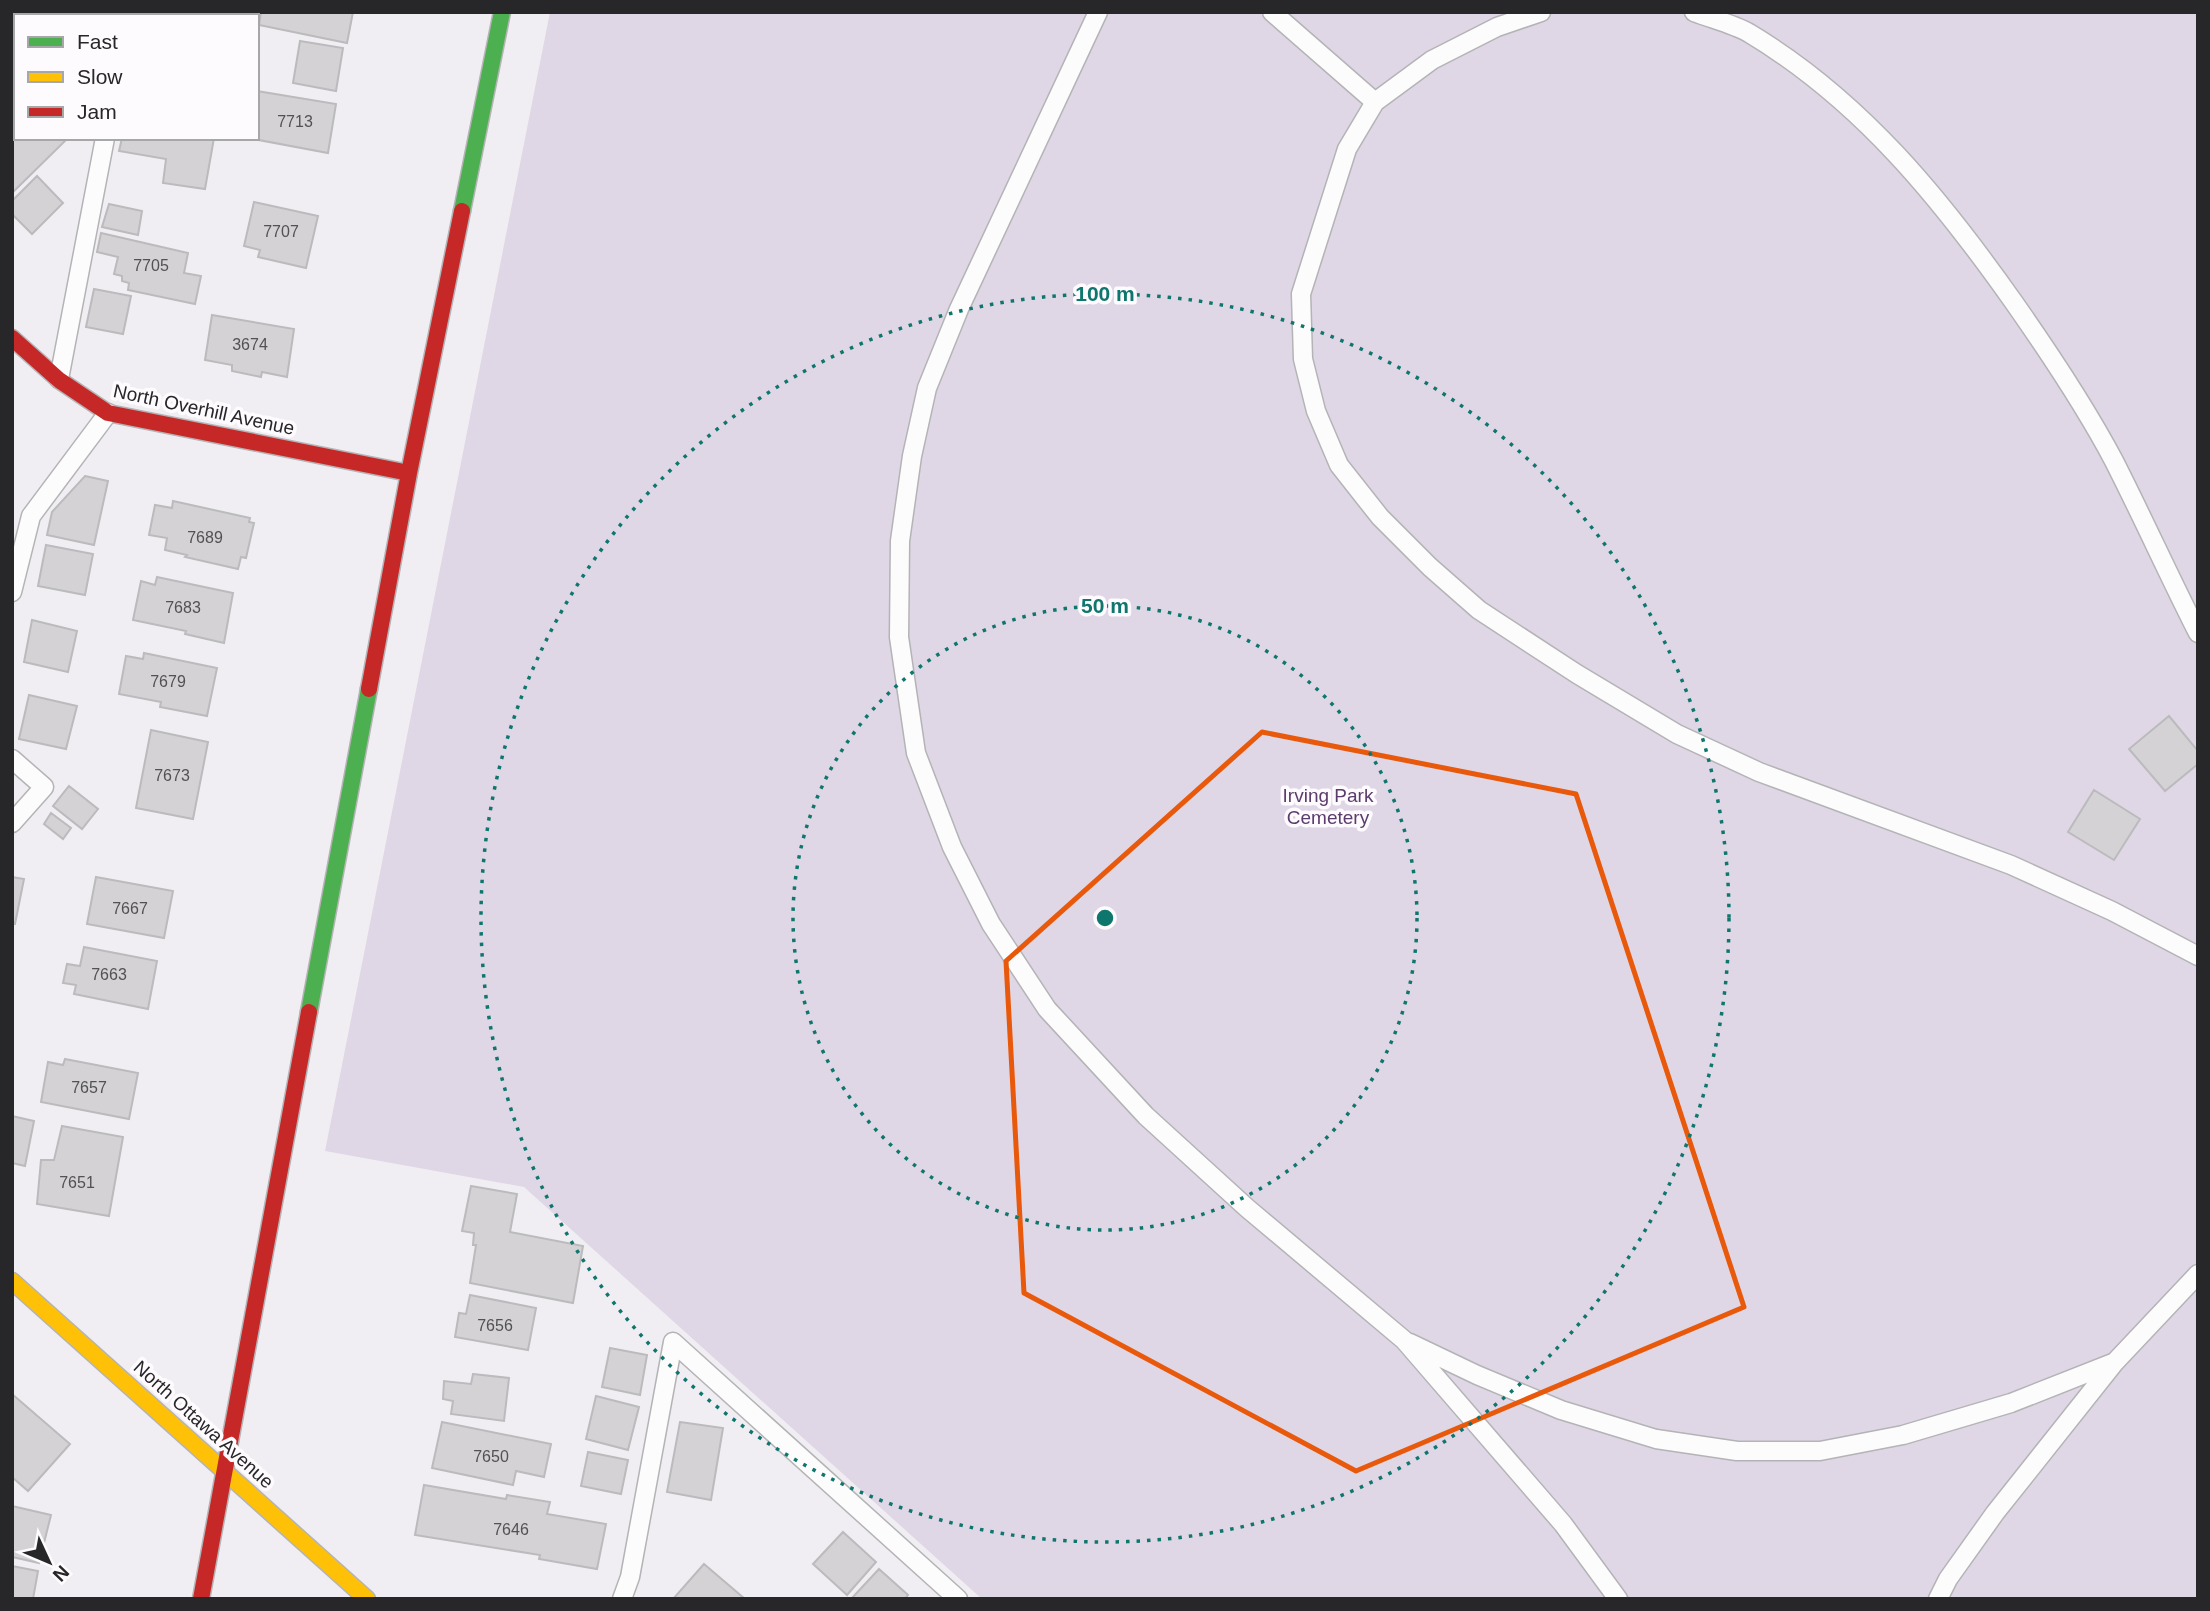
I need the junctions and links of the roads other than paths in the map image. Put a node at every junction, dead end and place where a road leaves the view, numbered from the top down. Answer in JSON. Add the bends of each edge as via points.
{"nodes":[{"id":1,"x":502,"y":12,"type":"edge"},
{"id":2,"x":1098,"y":12,"type":"edge"},
{"id":3,"x":1272,"y":12,"type":"edge"},
{"id":4,"x":1541,"y":12,"type":"edge"},
{"id":5,"x":1694,"y":12,"type":"edge"},
{"id":6,"x":1376,"y":102,"type":"junction"},
{"id":7,"x":105,"y":140,"type":"edge"},
{"id":8,"x":12,"y":338,"type":"edge"},
{"id":9,"x":59,"y":380,"type":"junction"},
{"id":10,"x":108,"y":413,"type":"junction"},
{"id":11,"x":410,"y":473,"type":"junction"},
{"id":12,"x":12,"y":592,"type":"edge"},
{"id":13,"x":2198,"y":633,"type":"edge"},
{"id":14,"x":12,"y":759,"type":"edge"},
{"id":15,"x":12,"y":823,"type":"edge"},
{"id":16,"x":2198,"y":956,"type":"edge"},
{"id":17,"x":2198,"y":1274,"type":"edge"},
{"id":18,"x":12,"y":1280,"type":"edge"},
{"id":19,"x":1404,"y":1339,"type":"junction"},
{"id":20,"x":2115,"y":1362,"type":"junction"},
{"id":21,"x":223,"y":1470,"type":"junction"},
{"id":22,"x":201,"y":1599,"type":"edge"},
{"id":23,"x":367,"y":1599,"type":"edge"},
{"id":24,"x":622,"y":1599,"type":"edge"},
{"id":25,"x":958,"y":1599,"type":"edge"},
{"id":26,"x":1618,"y":1599,"type":"edge"},
{"id":27,"x":1938,"y":1599,"type":"edge"}],
"edges":[{"from":1,"to":11,"type":"main road"},
{"from":2,"to":19,"type":"lane","via":[[959,309],[928,388],[900,541],[899,638],[916,753],[974,891],[1047,1009],[1146,1116],[1247,1208]]},
{"from":3,"to":6,"type":"lane"},
{"from":4,"to":6,"type":"lane","via":[[1497,27],[1432,60]]},
{"from":5,"to":13,"type":"lane","via":[[1746,32],[1853,109],[1976,249],[2051,355],[2113,459]]},
{"from":6,"to":16,"type":"lane","via":[[1346,149],[1301,294],[1303,359],[1316,411],[1339,465],[1380,517],[1479,610],[1677,734],[1771,777],[2011,865]]},
{"from":7,"to":9,"type":"lane"},
{"from":8,"to":9,"type":"main road","name":"North Overhill Avenue"},
{"from":9,"to":10,"type":"main road","name":"North Overhill Avenue"},
{"from":10,"to":11,"type":"main road","name":"North Overhill Avenue"},
{"from":10,"to":12,"type":"lane","via":[[31,516]]},
{"from":11,"to":21,"type":"main road"},
{"from":14,"to":15,"type":"lane","via":[[44,787]]},
{"from":17,"to":20,"type":"lane"},
{"from":18,"to":21,"type":"main road","name":"North Ottawa Avenue"},
{"from":19,"to":20,"type":"lane","via":[[1561,1410],[1656,1439],[1737,1451],[1820,1451],[1903,1435],[2011,1403]]},
{"from":19,"to":26,"type":"lane","via":[[1563,1524]]},
{"from":20,"to":27,"type":"lane","via":[[1995,1513]]},
{"from":21,"to":22,"type":"main road"},
{"from":21,"to":23,"type":"main road","name":"North Ottawa Avenue"},
{"from":24,"to":25,"type":"lane","via":[[630,1577],[673,1342]]}]}
